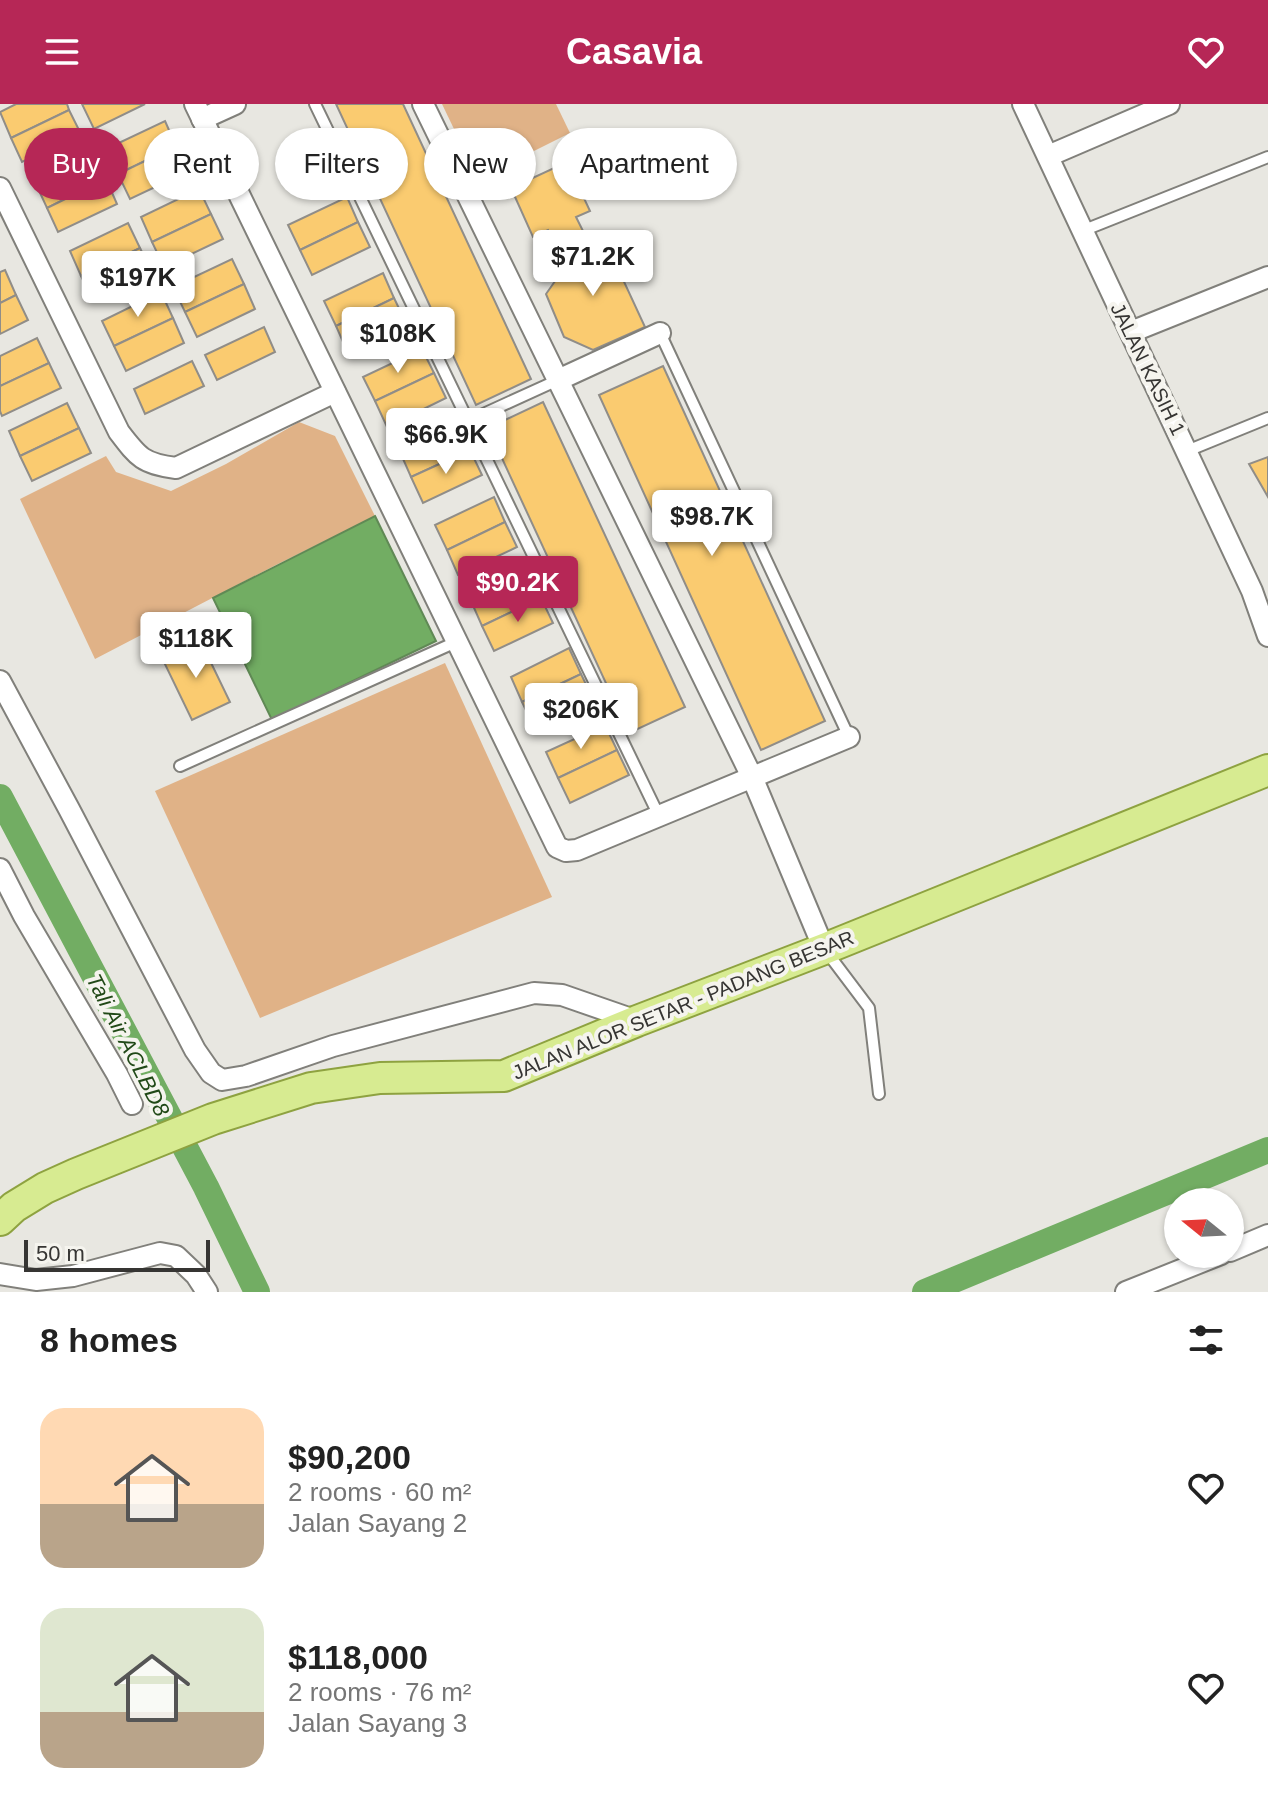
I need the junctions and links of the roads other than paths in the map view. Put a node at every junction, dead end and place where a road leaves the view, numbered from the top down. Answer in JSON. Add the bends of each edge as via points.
{"nodes":[{"id":1,"x":235,"y":104,"type":"edge"},
{"id":2,"x":315,"y":104,"type":"edge"},
{"id":3,"x":423,"y":104,"type":"edge"},
{"id":4,"x":1023,"y":104,"type":"edge"},
{"id":5,"x":1169,"y":104,"type":"edge"},
{"id":6,"x":199,"y":112,"type":"edge"},
{"id":7,"x":1048,"y":156,"type":"junction"},
{"id":8,"x":1268,"y":157,"type":"edge"},
{"id":9,"x":0,"y":188,"type":"edge"},
{"id":10,"x":1082,"y":231,"type":"junction"},
{"id":11,"x":1268,"y":277,"type":"edge"},
{"id":12,"x":1131,"y":332,"type":"junction"},
{"id":13,"x":660,"y":333,"type":"joint"},
{"id":14,"x":558,"y":380,"type":"junction"},
{"id":15,"x":335,"y":392,"type":"junction"},
{"id":16,"x":1268,"y":418,"type":"edge"},
{"id":17,"x":468,"y":421,"type":"junction"},
{"id":18,"x":1187,"y":451,"type":"junction"},
{"id":19,"x":1260,"y":588,"type":"edge"},
{"id":20,"x":1268,"y":636,"type":"edge"},
{"id":21,"x":456,"y":642,"type":"junction"},
{"id":22,"x":0,"y":681,"type":"edge"},
{"id":23,"x":849,"y":737,"type":"joint"},
{"id":24,"x":180,"y":766,"type":"dead end"},
{"id":25,"x":1268,"y":770,"type":"edge"},
{"id":26,"x":752,"y":777,"type":"junction"},
{"id":27,"x":659,"y":816,"type":"junction"},
{"id":28,"x":0,"y":869,"type":"edge"},
{"id":29,"x":824,"y":949,"type":"junction"},
{"id":30,"x":637,"y":1021,"type":"junction"},
{"id":31,"x":879,"y":1094,"type":"dead end"},
{"id":32,"x":132,"y":1104,"type":"dead end"},
{"id":33,"x":0,"y":1220,"type":"edge"},
{"id":34,"x":1268,"y":1235,"type":"edge"},
{"id":35,"x":1244,"y":1245,"type":"edge"},
{"id":36,"x":1186,"y":1268,"type":"edge"},
{"id":37,"x":0,"y":1274,"type":"edge"},
{"id":38,"x":207,"y":1292,"type":"edge"},
{"id":39,"x":1126,"y":1292,"type":"edge"}],
"edges":[{"from":1,"to":6,"type":"street"},
{"from":2,"to":17,"type":"lane"},
{"from":3,"to":14,"type":"street"},
{"from":4,"to":7,"type":"street","name":"JALAN KASIH 1"},
{"from":5,"to":7,"type":"street"},
{"from":6,"to":15,"type":"street"},
{"from":7,"to":10,"type":"street","name":"JALAN KASIH 1"},
{"from":8,"to":10,"type":"lane"},
{"from":9,"to":15,"type":"street","via":[[119,432],[153,465],[176,468]]},
{"from":10,"to":12,"type":"street","name":"JALAN KASIH 1"},
{"from":11,"to":12,"type":"street"},
{"from":12,"to":18,"type":"street","name":"JALAN KASIH 1"},
{"from":13,"to":14,"type":"street"},
{"from":13,"to":23,"type":"lane"},
{"from":14,"to":17,"type":"lane"},
{"from":14,"to":26,"type":"street"},
{"from":15,"to":21,"type":"street"},
{"from":16,"to":18,"type":"lane"},
{"from":17,"to":27,"type":"lane"},
{"from":18,"to":19,"type":"street","name":"JALAN KASIH 1"},
{"from":19,"to":20,"type":"street","name":"JALAN KASIH 1"},
{"from":21,"to":24,"type":"lane"},
{"from":21,"to":27,"type":"street","via":[[557,847],[577,850]]},
{"from":22,"to":30,"type":"street","via":[[195,1050],[222,1080],[534,993],[562,995]]},
{"from":23,"to":26,"type":"street"},
{"from":25,"to":29,"type":"main road","name":"JALAN ALOR SETAR - PADANG BESAR"},
{"from":26,"to":27,"type":"street"},
{"from":26,"to":29,"type":"street"},
{"from":28,"to":32,"type":"street"},
{"from":29,"to":30,"type":"main road","name":"JALAN ALOR SETAR - PADANG BESAR"},
{"from":29,"to":31,"type":"lane","via":[[869,1008]]},
{"from":30,"to":33,"type":"main road","name":"JALAN ALOR SETAR - PADANG BESAR","via":[[504,1076],[380,1078],[311,1088],[213,1119],[45,1188]]},
{"from":34,"to":35,"type":"street"},
{"from":36,"to":39,"type":"street"},
{"from":37,"to":38,"type":"street","via":[[36,1280],[73,1276],[160,1253],[176,1256]]}]}
